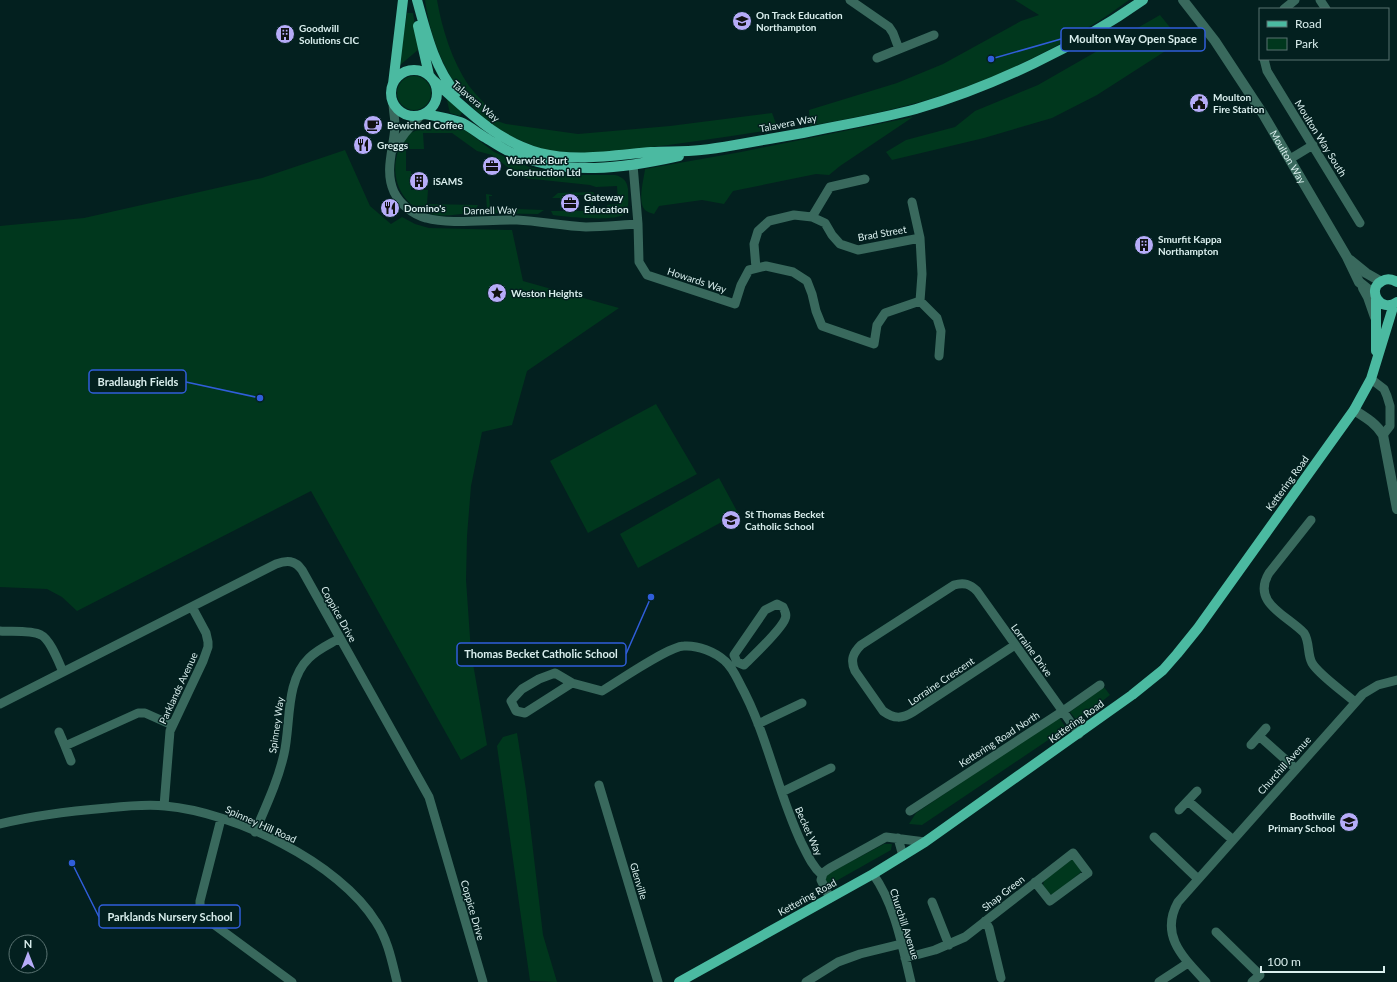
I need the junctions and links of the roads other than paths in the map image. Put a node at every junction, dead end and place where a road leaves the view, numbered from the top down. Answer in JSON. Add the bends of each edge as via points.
{"nodes":[{"id":1,"x":403,"y":0,"type":"edge"},
{"id":2,"x":416,"y":0,"type":"edge"},
{"id":3,"x":850,"y":0,"type":"edge"},
{"id":4,"x":1143,"y":0,"type":"edge"},
{"id":5,"x":1183,"y":0,"type":"edge"},
{"id":6,"x":1295,"y":0,"type":"edge"},
{"id":7,"x":1285,"y":8,"type":"edge"},
{"id":8,"x":934,"y":35,"type":"dead end"},
{"id":9,"x":899,"y":49,"type":"junction"},
{"id":10,"x":876,"y":58,"type":"dead end"},
{"id":11,"x":1264,"y":62,"type":"edge"},
{"id":12,"x":431,"y":78,"type":"junction"},
{"id":13,"x":393,"y":84,"type":"junction"},
{"id":14,"x":393,"y":102,"type":"junction"},
{"id":15,"x":422,"y":114,"type":"junction"},
{"id":16,"x":472,"y":114,"type":"junction"},
{"id":17,"x":1313,"y":145,"type":"junction"},
{"id":18,"x":702,"y":150,"type":"junction"},
{"id":19,"x":391,"y":152,"type":"junction"},
{"id":20,"x":1290,"y":159,"type":"junction"},
{"id":21,"x":633,"y":165,"type":"junction"},
{"id":22,"x":865,"y":179,"type":"dead end"},
{"id":23,"x":912,"y":202,"type":"dead end"},
{"id":24,"x":812,"y":217,"type":"junction"},
{"id":25,"x":1360,"y":223,"type":"dead end"},
{"id":26,"x":638,"y":224,"type":"junction"},
{"id":27,"x":920,"y":238,"type":"junction"},
{"id":28,"x":1347,"y":257,"type":"junction"},
{"id":29,"x":756,"y":268,"type":"junction"},
{"id":30,"x":1397,"y":271,"type":"edge"},
{"id":31,"x":1389,"y":281,"type":"edge"},
{"id":32,"x":1359,"y":282,"type":"junction"},
{"id":33,"x":1376,"y":297,"type":"junction"},
{"id":34,"x":920,"y":300,"type":"junction"},
{"id":35,"x":1395,"y":303,"type":"edge"},
{"id":36,"x":1376,"y":320,"type":"junction"},
{"id":37,"x":939,"y":356,"type":"dead end"},
{"id":38,"x":1376,"y":361,"type":"junction"},
{"id":39,"x":1371,"y":379,"type":"junction"},
{"id":40,"x":1354,"y":410,"type":"junction"},
{"id":41,"x":1383,"y":435,"type":"junction"},
{"id":42,"x":1396,"y":493,"type":"edge"},
{"id":43,"x":1397,"y":509,"type":"edge"},
{"id":44,"x":1311,"y":520,"type":"dead end"},
{"id":45,"x":964,"y":583,"type":"joint"},
{"id":46,"x":192,"y":607,"type":"junction"},
{"id":47,"x":0,"y":632,"type":"edge"},
{"id":48,"x":340,"y":638,"type":"junction"},
{"id":49,"x":1015,"y":645,"type":"junction"},
{"id":50,"x":731,"y":664,"type":"junction"},
{"id":51,"x":64,"y":672,"type":"junction"},
{"id":52,"x":1397,"y":680,"type":"edge"},
{"id":53,"x":572,"y":683,"type":"junction"},
{"id":54,"x":1100,"y":685,"type":"dead end"},
{"id":55,"x":1355,"y":702,"type":"junction"},
{"id":56,"x":802,"y":703,"type":"dead end"},
{"id":57,"x":0,"y":704,"type":"edge"},
{"id":58,"x":1063,"y":711,"type":"junction"},
{"id":59,"x":758,"y":724,"type":"junction"},
{"id":60,"x":172,"y":725,"type":"junction"},
{"id":61,"x":1266,"y":728,"type":"dead end"},
{"id":62,"x":58,"y":732,"type":"dead end"},
{"id":63,"x":1079,"y":734,"type":"junction"},
{"id":64,"x":1258,"y":736,"type":"junction"},
{"id":65,"x":1251,"y":745,"type":"dead end"},
{"id":66,"x":65,"y":746,"type":"junction"},
{"id":67,"x":71,"y":761,"type":"dead end"},
{"id":68,"x":831,"y":768,"type":"dead end"},
{"id":69,"x":1296,"y":769,"type":"junction"},
{"id":70,"x":599,"y":786,"type":"dead end"},
{"id":71,"x":1197,"y":791,"type":"dead end"},
{"id":72,"x":782,"y":792,"type":"junction"},
{"id":73,"x":1188,"y":801,"type":"junction"},
{"id":74,"x":164,"y":806,"type":"junction"},
{"id":75,"x":1179,"y":810,"type":"dead end"},
{"id":76,"x":910,"y":811,"type":"dead end"},
{"id":77,"x":221,"y":818,"type":"junction"},
{"id":78,"x":0,"y":824,"type":"edge"},
{"id":79,"x":255,"y":832,"type":"junction"},
{"id":80,"x":1154,"y":837,"type":"dead end"},
{"id":81,"x":898,"y":838,"type":"junction"},
{"id":82,"x":1232,"y":840,"type":"junction"},
{"id":83,"x":925,"y":842,"type":"junction"},
{"id":84,"x":903,"y":856,"type":"junction"},
{"id":85,"x":873,"y":874,"type":"junction"},
{"id":86,"x":822,"y":875,"type":"junction"},
{"id":87,"x":1198,"y":879,"type":"junction"},
{"id":88,"x":1035,"y":882,"type":"junction"},
{"id":89,"x":830,"y":898,"type":"junction"},
{"id":90,"x":932,"y":902,"type":"dead end"},
{"id":91,"x":985,"y":921,"type":"junction"},
{"id":92,"x":1216,"y":932,"type":"dead end"},
{"id":93,"x":901,"y":944,"type":"junction"},
{"id":94,"x":949,"y":945,"type":"junction"},
{"id":95,"x":905,"y":958,"type":"junction"},
{"id":96,"x":1188,"y":962,"type":"junction"},
{"id":97,"x":1001,"y":978,"type":"dead end"},
{"id":98,"x":292,"y":982,"type":"edge"},
{"id":99,"x":397,"y":982,"type":"edge"},
{"id":100,"x":483,"y":982,"type":"edge"},
{"id":101,"x":658,"y":982,"type":"edge"},
{"id":102,"x":679,"y":982,"type":"edge"},
{"id":103,"x":806,"y":982,"type":"edge"},
{"id":104,"x":911,"y":982,"type":"edge"},
{"id":105,"x":1159,"y":982,"type":"edge"},
{"id":106,"x":1206,"y":982,"type":"edge"},
{"id":107,"x":1252,"y":982,"type":"edge"}],
"edges":[{"from":1,"to":13,"type":"main road"},
{"from":2,"to":12,"type":"main road","via":[[416,13]]},
{"from":2,"to":16,"type":"main road","via":[[442,74]]},
{"from":3,"to":9,"type":"street","via":[[889,27]]},
{"from":4,"to":18,"type":"main road","name":"Talavera Way","via":[[1092,32],[1035,62],[939,102],[846,124]]},
{"from":5,"to":20,"type":"street","name":"Moulton Way","via":[[1234,69]]},
{"from":6,"to":7,"type":"street"},
{"from":8,"to":9,"type":"street"},
{"from":9,"to":10,"type":"street"},
{"from":11,"to":17,"type":"street","name":"Moulton Way South"},
{"from":12,"to":13,"type":"main road","via":[[416,70],[409,71],[403,73]]},
{"from":12,"to":15,"type":"main road","via":[[436,86],[437,98],[430,110]]},
{"from":12,"to":16,"type":"main road","name":"Talavera Way"},
{"from":13,"to":14,"type":"main road"},
{"from":14,"to":15,"type":"main road","via":[[409,116]]},
{"from":14,"to":19,"type":"street","name":"Darnell Way","via":[[395,125]]},
{"from":15,"to":19,"type":"street"},
{"from":15,"to":21,"type":"main road","via":[[460,122],[512,153],[549,165],[600,168]]},
{"from":16,"to":18,"type":"main road","name":"Talavera Way","via":[[489,129],[506,139],[541,153],[576,157]]},
{"from":17,"to":20,"type":"street"},
{"from":17,"to":25,"type":"street","name":"Moulton Way South"},
{"from":18,"to":21,"type":"main road"},
{"from":19,"to":26,"type":"street","name":"Darnell Way","via":[[389,173],[394,192],[406,207],[424,218],[449,221],[527,220],[586,227]]},
{"from":20,"to":28,"type":"street","name":"Moulton Way"},
{"from":21,"to":26,"type":"street","name":"Howards Way"},
{"from":22,"to":24,"type":"street","via":[[830,187]]},
{"from":23,"to":27,"type":"street","name":"Brad Street"},
{"from":24,"to":27,"type":"street","name":"Brad Street","via":[[825,223],[840,244],[858,250]]},
{"from":24,"to":29,"type":"street","via":[[794,215],[769,221],[758,231],[754,244]]},
{"from":26,"to":29,"type":"street","name":"Howards Way","via":[[639,262],[647,275],[735,304],[740,285],[749,270]]},
{"from":27,"to":34,"type":"street","name":"Brad Street"},
{"from":28,"to":31,"type":"street","name":"Moulton Way","via":[[1366,273]]},
{"from":28,"to":32,"type":"street","name":"Moulton Way"},
{"from":29,"to":34,"type":"street","via":[[766,266],[793,272],[807,281],[822,326],[874,344],[877,325],[885,313]]},
{"from":30,"to":31,"type":"main road"},
{"from":31,"to":33,"type":"main road","name":"Kettering Road","via":[[1376,287]]},
{"from":32,"to":33,"type":"street","name":"Moulton Way"},
{"from":32,"to":36,"type":"street","via":[[1368,297]]},
{"from":33,"to":35,"type":"main road","via":[[1386,306]]},
{"from":33,"to":36,"type":"main road","name":"Kettering Road"},
{"from":34,"to":37,"type":"street","via":[[937,318],[941,331]]},
{"from":35,"to":38,"type":"main road","name":"Kettering Road"},
{"from":36,"to":38,"type":"main road","name":"Kettering Road"},
{"from":38,"to":39,"type":"main road","name":"Kettering Road"},
{"from":39,"to":40,"type":"main road","name":"Kettering Road"},
{"from":39,"to":41,"type":"street","via":[[1384,390],[1390,406],[1390,426]]},
{"from":40,"to":41,"type":"street","via":[[1371,421]]},
{"from":40,"to":63,"type":"main road","name":"Kettering Road","via":[[1177,654],[1149,682]]},
{"from":41,"to":42,"type":"street"},
{"from":42,"to":43,"type":"street"},
{"from":44,"to":55,"type":"street","via":[[1269,573],[1264,582],[1264,592],[1268,602],[1304,633],[1310,657],[1317,670]]},
{"from":45,"to":49,"type":"street","name":"Lorraine Drive","via":[[977,591]]},
{"from":45,"to":49,"type":"street","name":"Lorraine Crescent","via":[[954,585],[862,645],[854,654],[852,665],[855,671],[883,711],[893,717],[906,717]]},
{"from":46,"to":48,"type":"street","name":"Coppice Drive","via":[[276,564],[292,562],[302,570]]},
{"from":46,"to":51,"type":"street","name":"Coppice Drive"},
{"from":46,"to":60,"type":"street","name":"Parklands Avenue","via":[[206,633],[208,647]]},
{"from":47,"to":51,"type":"street","via":[[42,635]]},
{"from":48,"to":79,"type":"street","name":"Spinney Way","via":[[312,654],[297,676],[281,766]]},
{"from":48,"to":100,"type":"street","name":"Coppice Drive","via":[[429,797]]},
{"from":49,"to":58,"type":"street","name":"Lorraine Drive"},
{"from":50,"to":50,"type":"street","via":[[734,655],[765,610],[777,604],[783,607],[786,618],[781,626],[744,665]]},
{"from":50,"to":53,"type":"street","via":[[714,652],[683,646],[670,649],[602,692]]},
{"from":50,"to":59,"type":"street","name":"Becket Way"},
{"from":51,"to":57,"type":"street","name":"Coppice Drive"},
{"from":52,"to":55,"type":"street","name":"Churchill Avenue","via":[[1370,688]]},
{"from":53,"to":53,"type":"street","via":[[526,713],[516,711],[511,700],[522,689],[555,673]]},
{"from":54,"to":58,"type":"street","name":"Kettering Road North"},
{"from":55,"to":69,"type":"street","name":"Churchill Avenue"},
{"from":56,"to":59,"type":"street"},
{"from":58,"to":63,"type":"street","name":"Lorraine Drive"},
{"from":58,"to":76,"type":"street","name":"Kettering Road North"},
{"from":59,"to":72,"type":"street","name":"Becket Way"},
{"from":60,"to":66,"type":"street","via":[[145,713],[138,713]]},
{"from":60,"to":74,"type":"street","name":"Parklands Avenue"},
{"from":61,"to":64,"type":"street"},
{"from":62,"to":66,"type":"street"},
{"from":63,"to":83,"type":"main road","name":"Kettering Road"},
{"from":64,"to":65,"type":"street"},
{"from":64,"to":69,"type":"street"},
{"from":66,"to":67,"type":"street"},
{"from":68,"to":72,"type":"street"},
{"from":69,"to":82,"type":"street","name":"Churchill Avenue"},
{"from":70,"to":101,"type":"street","name":"Glenville"},
{"from":71,"to":73,"type":"street"},
{"from":72,"to":86,"type":"street","name":"Becket Way","via":[[806,852]]},
{"from":73,"to":75,"type":"street"},
{"from":73,"to":82,"type":"street"},
{"from":74,"to":77,"type":"street","name":"Spinney Hill Road"},
{"from":74,"to":78,"type":"street","name":"Spinney Hill Road","via":[[73,811]]},
{"from":77,"to":79,"type":"street","name":"Spinney Hill Road"},
{"from":77,"to":98,"type":"street","via":[[200,901],[201,915]]},
{"from":79,"to":99,"type":"street","name":"Spinney Hill Road","via":[[318,865],[358,898],[384,936]]},
{"from":80,"to":87,"type":"street"},
{"from":81,"to":83,"type":"street"},
{"from":81,"to":84,"type":"street"},
{"from":81,"to":86,"type":"street","via":[[883,838]]},
{"from":82,"to":87,"type":"street","name":"Churchill Avenue"},
{"from":83,"to":84,"type":"main road","name":"Kettering Road"},
{"from":84,"to":85,"type":"main road","name":"Kettering Road"},
{"from":85,"to":89,"type":"main road","name":"Kettering Road"},
{"from":85,"to":93,"type":"street","name":"Churchill Avenue","via":[[887,898]]},
{"from":86,"to":89,"type":"street","via":[[821,883]]},
{"from":87,"to":96,"type":"street","name":"Churchill Avenue","via":[[1178,902],[1171,922],[1175,944]]},
{"from":88,"to":88,"type":"street","name":"Shap Green","via":[[1073,853],[1088,873],[1050,901]]},
{"from":88,"to":91,"type":"street","name":"Shap Green"},
{"from":89,"to":102,"type":"main road","name":"Kettering Road"},
{"from":90,"to":94,"type":"street"},
{"from":91,"to":94,"type":"street","name":"Shap Green"},
{"from":91,"to":97,"type":"street","name":"Shap Green"},
{"from":92,"to":107,"type":"street","via":[[1260,974]]},
{"from":93,"to":95,"type":"street","name":"Churchill Avenue"},
{"from":93,"to":103,"type":"street","via":[[838,962]]},
{"from":94,"to":95,"type":"street","name":"Shap Green"},
{"from":95,"to":104,"type":"street","name":"Churchill Avenue"},
{"from":96,"to":105,"type":"street"},
{"from":96,"to":106,"type":"street","name":"Churchill Avenue"}]}
